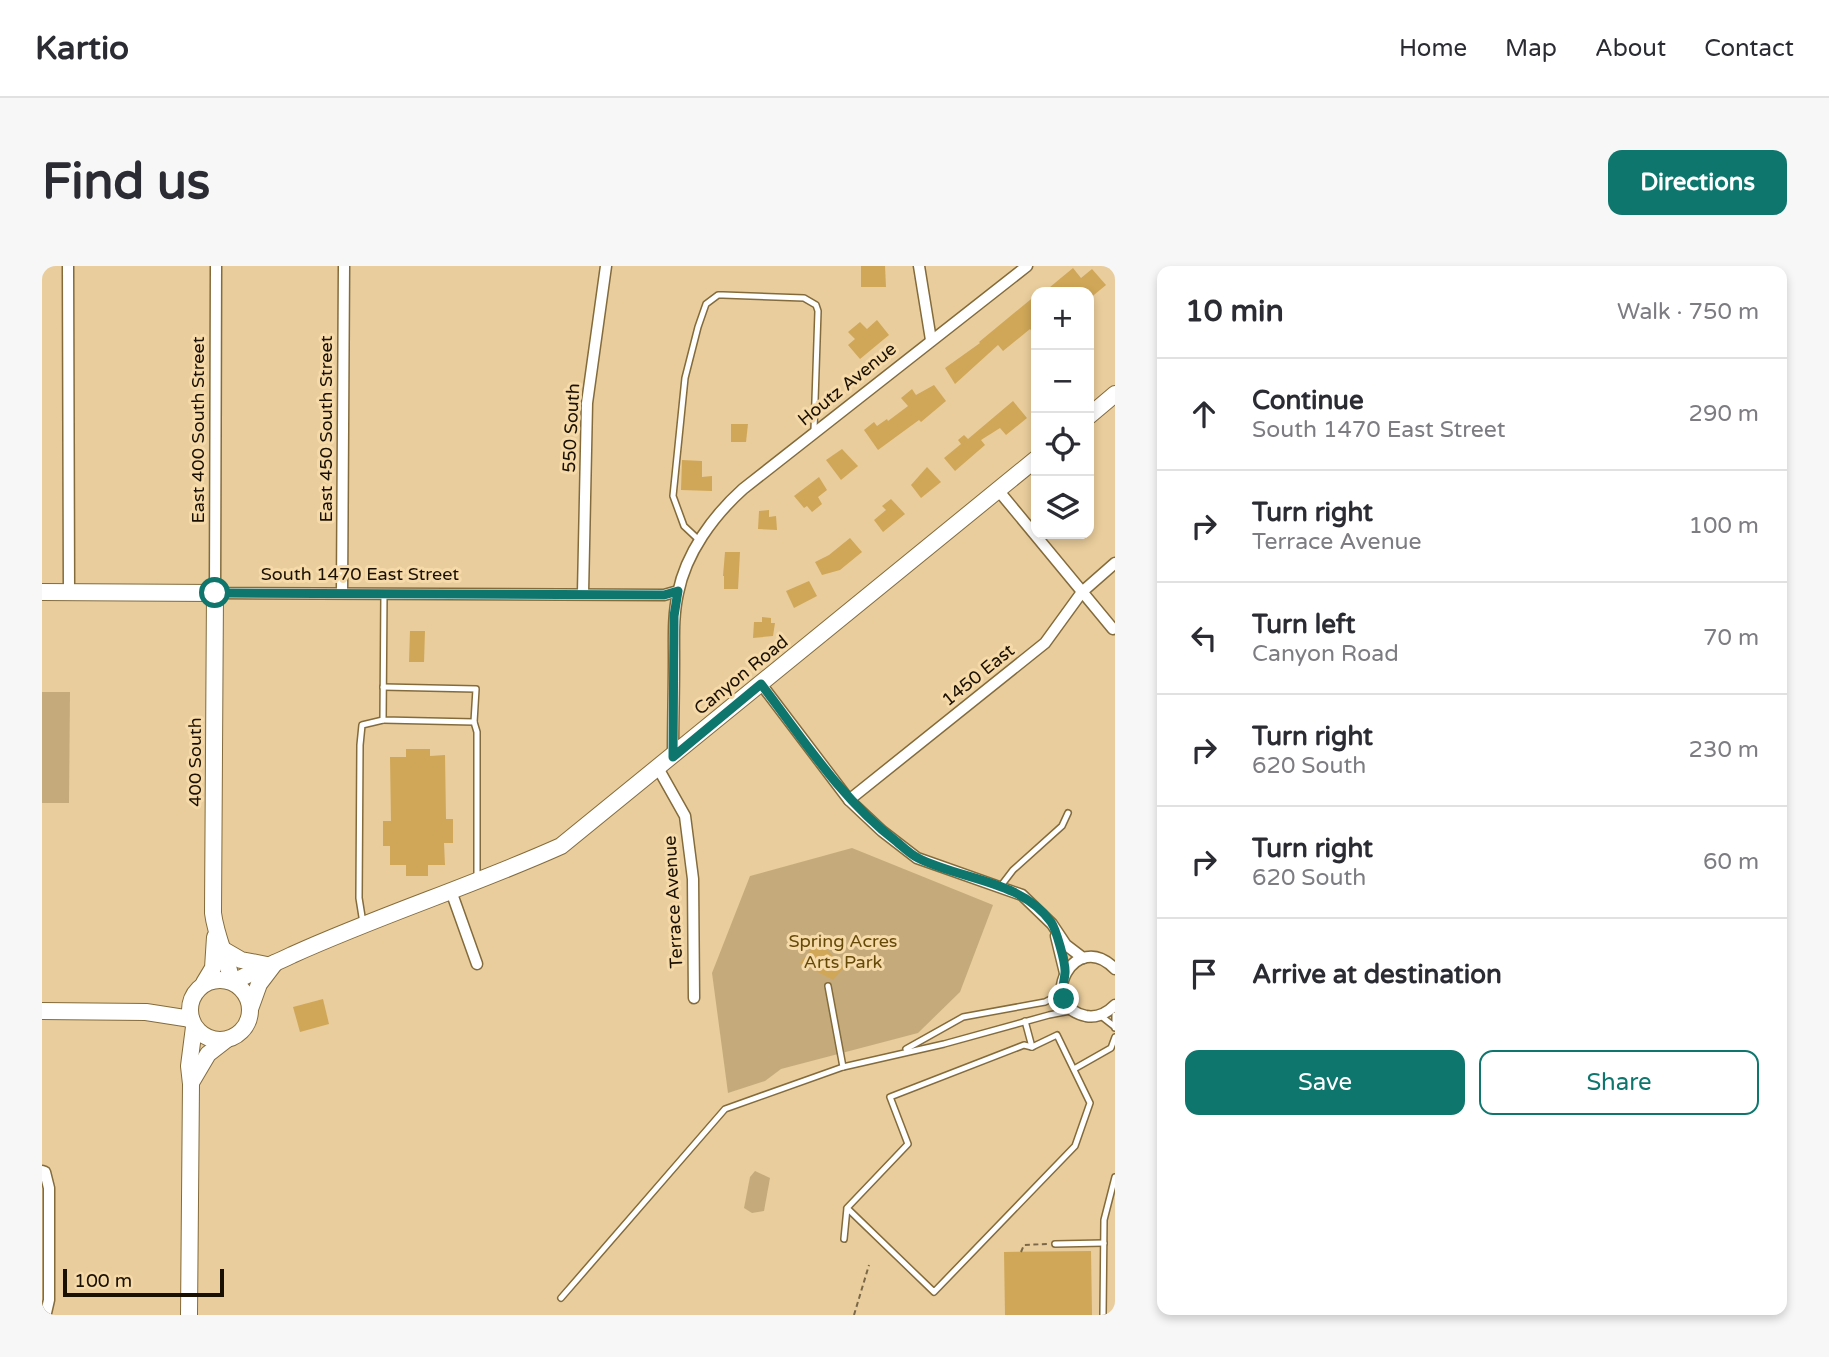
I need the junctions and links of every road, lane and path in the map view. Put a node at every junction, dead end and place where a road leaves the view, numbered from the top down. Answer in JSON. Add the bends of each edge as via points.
{"nodes":[{"id":1,"x":68,"y":266,"type":"edge"},
{"id":2,"x":216,"y":266,"type":"edge"},
{"id":3,"x":344,"y":266,"type":"edge"},
{"id":4,"x":606,"y":266,"type":"edge"},
{"id":5,"x":919,"y":266,"type":"edge"},
{"id":6,"x":1027,"y":266,"type":"edge"},
{"id":7,"x":931,"y":340,"type":"junction"},
{"id":8,"x":1115,"y":394,"type":"edge"},
{"id":9,"x":1093,"y":413,"type":"edge"},
{"id":10,"x":814,"y":433,"type":"junction"},
{"id":11,"x":1031,"y":463,"type":"edge"},
{"id":12,"x":998,"y":490,"type":"junction"},
{"id":13,"x":700,"y":541,"type":"junction"},
{"id":14,"x":1115,"y":563,"type":"edge"},
{"id":15,"x":678,"y":591,"type":"junction"},
{"id":16,"x":42,"y":592,"type":"edge"},
{"id":17,"x":69,"y":592,"type":"junction"},
{"id":18,"x":1082,"y":592,"type":"junction"},
{"id":19,"x":215,"y":593,"type":"junction"},
{"id":20,"x":342,"y":593,"type":"junction"},
{"id":21,"x":384,"y":593,"type":"junction"},
{"id":22,"x":583,"y":593,"type":"junction"},
{"id":23,"x":1113,"y":629,"type":"dead end"},
{"id":24,"x":761,"y":684,"type":"junction"},
{"id":25,"x":383,"y":687,"type":"junction"},
{"id":26,"x":383,"y":720,"type":"junction"},
{"id":27,"x":474,"y":722,"type":"junction"},
{"id":28,"x":673,"y":757,"type":"junction"},
{"id":29,"x":658,"y":768,"type":"junction"},
{"id":30,"x":849,"y":800,"type":"junction"},
{"id":31,"x":1068,"y":813,"type":"dead end"},
{"id":32,"x":477,"y":882,"type":"junction"},
{"id":33,"x":1000,"y":887,"type":"junction"},
{"id":34,"x":452,"y":891,"type":"junction"},
{"id":35,"x":363,"y":924,"type":"junction"},
{"id":36,"x":1052,"y":924,"type":"junction"},
{"id":37,"x":216,"y":931,"type":"junction"},
{"id":38,"x":222,"y":949,"type":"junction"},
{"id":39,"x":1115,"y":954,"type":"edge"},
{"id":40,"x":1083,"y":958,"type":"junction"},
{"id":41,"x":1099,"y":958,"type":"junction"},
{"id":42,"x":271,"y":964,"type":"junction"},
{"id":43,"x":477,"y":964,"type":"dead end"},
{"id":44,"x":1115,"y":969,"type":"edge"},
{"id":45,"x":1065,"y":973,"type":"junction"},
{"id":46,"x":233,"y":982,"type":"junction"},
{"id":47,"x":202,"y":985,"type":"junction"},
{"id":48,"x":828,"y":986,"type":"dead end"},
{"id":49,"x":1062,"y":993,"type":"junction"},
{"id":50,"x":694,"y":998,"type":"dead end"},
{"id":51,"x":1115,"y":1005,"type":"edge"},
{"id":52,"x":250,"y":1009,"type":"junction"},
{"id":53,"x":1073,"y":1010,"type":"junction"},
{"id":54,"x":42,"y":1011,"type":"edge"},
{"id":55,"x":146,"y":1012,"type":"junction"},
{"id":56,"x":1115,"y":1015,"type":"edge"},
{"id":57,"x":1101,"y":1016,"type":"junction"},
{"id":58,"x":1025,"y":1021,"type":"junction"},
{"id":59,"x":192,"y":1023,"type":"junction"},
{"id":60,"x":1115,"y":1028,"type":"edge"},
{"id":61,"x":1115,"y":1037,"type":"edge"},
{"id":62,"x":226,"y":1040,"type":"junction"},
{"id":63,"x":1032,"y":1047,"type":"junction"},
{"id":64,"x":900,"y":1053,"type":"junction"},
{"id":65,"x":843,"y":1067,"type":"junction"},
{"id":66,"x":1074,"y":1069,"type":"junction"},
{"id":67,"x":191,"y":1084,"type":"junction"},
{"id":68,"x":42,"y":1171,"type":"edge"},
{"id":69,"x":1115,"y":1177,"type":"edge"},
{"id":70,"x":847,"y":1208,"type":"junction"},
{"id":71,"x":844,"y":1240,"type":"dead end"},
{"id":72,"x":1104,"y":1243,"type":"junction"},
{"id":73,"x":1055,"y":1244,"type":"joint"},
{"id":74,"x":1021,"y":1252,"type":"dead end"},
{"id":75,"x":869,"y":1265,"type":"dead end"},
{"id":76,"x":561,"y":1298,"type":"dead end"},
{"id":77,"x":42,"y":1315,"type":"edge"},
{"id":78,"x":189,"y":1315,"type":"edge"},
{"id":79,"x":854,"y":1315,"type":"edge"},
{"id":80,"x":1103,"y":1315,"type":"edge"}],
"edges":[{"from":1,"to":17,"type":"street"},
{"from":2,"to":19,"type":"street","name":"East 400 South Street"},
{"from":3,"to":20,"type":"street","name":"East 450 South Street"},
{"from":4,"to":22,"type":"street","name":"550 South","via":[[587,403]]},
{"from":5,"to":7,"type":"street"},
{"from":6,"to":7,"type":"street","name":"Houtz Avenue"},
{"from":7,"to":10,"type":"street","name":"Houtz Avenue"},
{"from":8,"to":9,"type":"main road"},
{"from":10,"to":13,"type":"street","name":"Houtz Avenue","via":[[733,498]]},
{"from":10,"to":13,"type":"lane","via":[[816,305],[804,298],[723,295],[706,304],[685,379],[673,496],[684,526]]},
{"from":11,"to":12,"type":"main road","name":"Canyon Road"},
{"from":12,"to":18,"type":"street"},
{"from":12,"to":24,"type":"main road","name":"Canyon Road"},
{"from":13,"to":15,"type":"street"},
{"from":14,"to":18,"type":"street","name":"1450 East"},
{"from":15,"to":22,"type":"street","name":"South 1470 East Street","via":[[664,595]]},
{"from":15,"to":28,"type":"street"},
{"from":16,"to":17,"type":"main road","name":"South 1470 East Street"},
{"from":17,"to":19,"type":"main road","name":"South 1470 East Street"},
{"from":18,"to":23,"type":"street"},
{"from":18,"to":30,"type":"street","name":"1450 East","via":[[1045,643]]},
{"from":19,"to":20,"type":"street","name":"South 1470 East Street"},
{"from":19,"to":37,"type":"main road","name":"400 South"},
{"from":20,"to":21,"type":"street","name":"South 1470 East Street"},
{"from":21,"to":22,"type":"street","name":"South 1470 East Street"},
{"from":21,"to":25,"type":"lane"},
{"from":24,"to":28,"type":"main road","name":"Canyon Road"},
{"from":24,"to":30,"type":"street"},
{"from":25,"to":26,"type":"lane"},
{"from":25,"to":27,"type":"lane","via":[[476,689]]},
{"from":26,"to":27,"type":"lane"},
{"from":26,"to":35,"type":"lane","via":[[362,724],[359,898]]},
{"from":27,"to":32,"type":"lane"},
{"from":28,"to":29,"type":"main road","name":"Canyon Road"},
{"from":29,"to":32,"type":"main road","name":"Canyon Road","via":[[561,846]]},
{"from":29,"to":50,"type":"street","name":"Terrace Avenue","via":[[685,816],[693,879]]},
{"from":30,"to":33,"type":"street","via":[[917,858]]},
{"from":31,"to":33,"type":"lane","via":[[1062,826]]},
{"from":32,"to":34,"type":"main road","name":"Canyon Road"},
{"from":33,"to":36,"type":"street","via":[[1022,895]]},
{"from":34,"to":35,"type":"main road","name":"Canyon Road"},
{"from":34,"to":43,"type":"street"},
{"from":35,"to":42,"type":"main road","name":"Canyon Road"},
{"from":36,"to":40,"type":"street","via":[[1066,945]]},
{"from":36,"to":45,"type":"street"},
{"from":37,"to":38,"type":"main road","name":"400 South"},
{"from":37,"to":47,"type":"main road","name":"400 South","via":[[213,968]]},
{"from":38,"to":42,"type":"main road","via":[[241,960]]},
{"from":38,"to":46,"type":"main road","name":"400 South"},
{"from":39,"to":41,"type":"street"},
{"from":40,"to":41,"type":"street"},
{"from":40,"to":45,"type":"street"},
{"from":41,"to":44,"type":"street"},
{"from":42,"to":46,"type":"main road","name":"Canyon Road"},
{"from":42,"to":52,"type":"main road"},
{"from":45,"to":49,"type":"street"},
{"from":46,"to":47,"type":"main road","via":[[213,980]]},
{"from":46,"to":52,"type":"main road","via":[[246,993]]},
{"from":47,"to":55,"type":"main road","via":[[181,1001]]},
{"from":47,"to":59,"type":"main road","via":[[191,1000]]},
{"from":48,"to":65,"type":"lane"},
{"from":49,"to":53,"type":"street"},
{"from":49,"to":64,"type":"lane","via":[[1045,1002],[963,1017]]},
{"from":51,"to":57,"type":"street"},
{"from":52,"to":62,"type":"main road","via":[[246,1026]]},
{"from":53,"to":57,"type":"street"},
{"from":53,"to":58,"type":"lane"},
{"from":54,"to":55,"type":"main road"},
{"from":55,"to":59,"type":"main road"},
{"from":56,"to":60,"type":"lane"},
{"from":57,"to":60,"type":"lane"},
{"from":58,"to":63,"type":"lane"},
{"from":58,"to":64,"type":"lane"},
{"from":59,"to":62,"type":"main road","via":[[207,1038]]},
{"from":59,"to":67,"type":"main road"},
{"from":61,"to":66,"type":"lane","via":[[1111,1048]]},
{"from":62,"to":67,"type":"main road","via":[[208,1054]]},
{"from":63,"to":66,"type":"lane","via":[[1058,1035]]},
{"from":63,"to":70,"type":"lane","via":[[1024,1045],[890,1097],[908,1144]]},
{"from":64,"to":65,"type":"lane"},
{"from":65,"to":76,"type":"lane","via":[[725,1109]]},
{"from":66,"to":70,"type":"lane","via":[[1090,1103],[1075,1146],[933,1292]]},
{"from":67,"to":78,"type":"main road"},
{"from":68,"to":77,"type":"street","via":[[49,1188],[49,1300]]},
{"from":69,"to":72,"type":"lane","via":[[1104,1220]]},
{"from":70,"to":71,"type":"lane"},
{"from":72,"to":73,"type":"lane"},
{"from":72,"to":80,"type":"lane"},
{"from":73,"to":74,"type":"path","via":[[1024,1245]]},
{"from":75,"to":79,"type":"path"}]}
